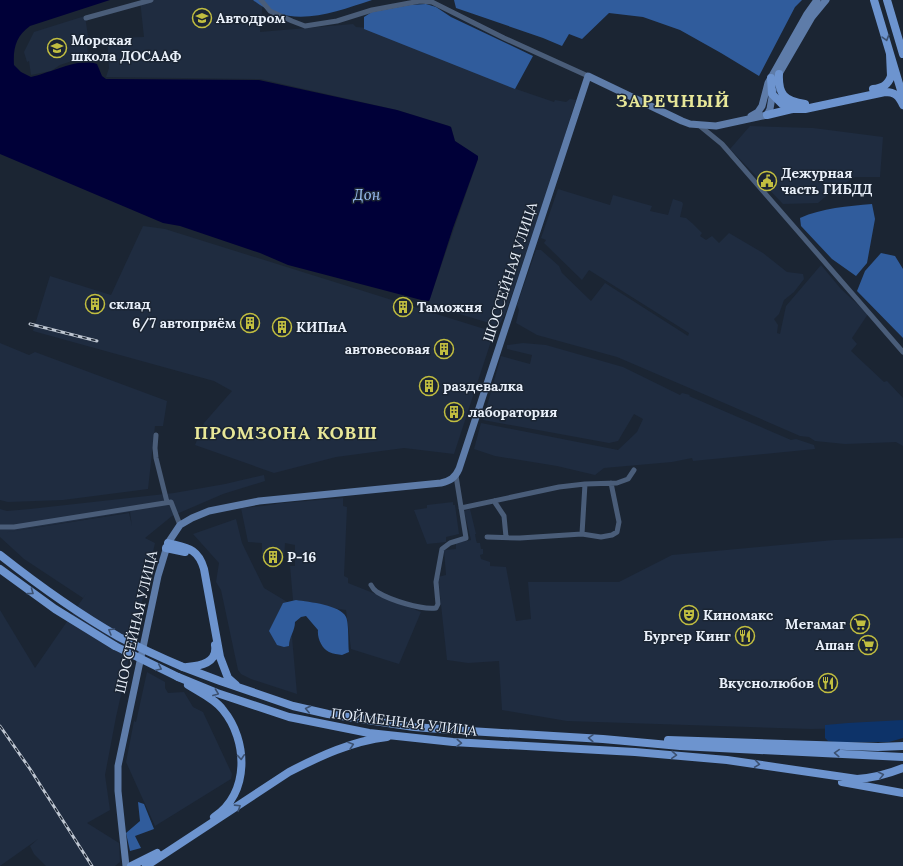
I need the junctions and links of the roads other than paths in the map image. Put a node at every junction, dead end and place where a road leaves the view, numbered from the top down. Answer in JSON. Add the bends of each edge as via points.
{"nodes":[{"id":1,"x":151,"y":0,"type":"edge"},
{"id":2,"x":261,"y":0,"type":"edge"},
{"id":3,"x":817,"y":0,"type":"edge"},
{"id":4,"x":826,"y":0,"type":"edge"},
{"id":5,"x":887,"y":1,"type":"edge"},
{"id":6,"x":875,"y":3,"type":"edge"},
{"id":7,"x":86,"y":18,"type":"dead end"},
{"id":8,"x":903,"y":53,"type":"edge"},
{"id":9,"x":890,"y":54,"type":"junction"},
{"id":10,"x":779,"y":74,"type":"junction"},
{"id":11,"x":588,"y":76,"type":"junction"},
{"id":12,"x":771,"y":78,"type":"junction"},
{"id":13,"x":772,"y":94,"type":"junction"},
{"id":14,"x":903,"y":97,"type":"edge"},
{"id":15,"x":804,"y":104,"type":"junction"},
{"id":16,"x":903,"y":105,"type":"edge"},
{"id":17,"x":792,"y":110,"type":"junction"},
{"id":18,"x":767,"y":115,"type":"junction"},
{"id":19,"x":746,"y":119,"type":"junction"},
{"id":20,"x":700,"y":126,"type":"junction"},
{"id":21,"x":903,"y":352,"type":"edge"},
{"id":22,"x":156,"y":435,"type":"dead end"},
{"id":23,"x":634,"y":470,"type":"dead end"},
{"id":24,"x":456,"y":476,"type":"junction"},
{"id":25,"x":611,"y":483,"type":"junction"},
{"id":26,"x":585,"y":484,"type":"junction"},
{"id":27,"x":494,"y":501,"type":"junction"},
{"id":28,"x":169,"y":502,"type":"junction"},
{"id":29,"x":461,"y":508,"type":"junction"},
{"id":30,"x":180,"y":525,"type":"junction"},
{"id":31,"x":0,"y":527,"type":"edge"},
{"id":32,"x":582,"y":534,"type":"junction"},
{"id":33,"x":487,"y":537,"type":"dead end"},
{"id":34,"x":506,"y":537,"type":"junction"},
{"id":35,"x":167,"y":546,"type":"junction"},
{"id":36,"x":0,"y":556,"type":"edge"},
{"id":37,"x":0,"y":569,"type":"edge"},
{"id":38,"x":370,"y":585,"type":"dead end"},
{"id":39,"x":183,"y":667,"type":"junction"},
{"id":40,"x":179,"y":677,"type":"junction"},
{"id":41,"x":238,"y":687,"type":"junction"},
{"id":42,"x":420,"y":738,"type":"junction"},
{"id":43,"x":629,"y":741,"type":"junction"},
{"id":44,"x":903,"y":741,"type":"edge"},
{"id":45,"x":866,"y":746,"type":"junction"},
{"id":46,"x":903,"y":746,"type":"edge"},
{"id":47,"x":903,"y":757,"type":"edge"},
{"id":48,"x":903,"y":768,"type":"edge"},
{"id":49,"x":787,"y":769,"type":"junction"},
{"id":50,"x":903,"y":793,"type":"edge"},
{"id":51,"x":126,"y":866,"type":"edge"},
{"id":52,"x":131,"y":866,"type":"edge"},
{"id":53,"x":146,"y":866,"type":"edge"}],
"edges":[{"from":1,"to":7,"type":"street"},
{"from":2,"to":11,"type":"street","via":[[270,11],[305,26],[338,21],[372,10],[420,1],[432,2]]},
{"from":3,"to":12,"type":"main road"},
{"from":4,"to":10,"type":"main road","via":[[812,17]]},
{"from":5,"to":8,"type":"main road"},
{"from":6,"to":9,"type":"main road","one_way":true},
{"from":9,"to":14,"type":"main road"},
{"from":9,"to":15,"type":"main road","via":[[891,76],[888,83],[881,88]]},
{"from":10,"to":13,"type":"main road"},
{"from":10,"to":15,"type":"main road","via":[[779,84],[784,96],[792,102]]},
{"from":11,"to":20,"type":"main road","via":[[682,121]]},
{"from":11,"to":24,"type":"main road","name":"ШОССЕЙНАЯ УЛИЦА"},
{"from":12,"to":13,"type":"main road"},
{"from":12,"to":19,"type":"main road","via":[[762,106],[758,112]]},
{"from":13,"to":17,"type":"main road"},
{"from":13,"to":18,"type":"main road"},
{"from":15,"to":17,"type":"main road"},
{"from":16,"to":17,"type":"main road","via":[[897,95],[885,92]]},
{"from":17,"to":18,"type":"main road"},
{"from":18,"to":19,"type":"main road"},
{"from":19,"to":20,"type":"main road","via":[[716,126]]},
{"from":20,"to":21,"type":"street","via":[[722,144]]},
{"from":22,"to":28,"type":"street","via":[[155,448]]},
{"from":23,"to":25,"type":"street","via":[[628,479]]},
{"from":24,"to":29,"type":"street"},
{"from":24,"to":30,"type":"main road","via":[[441,483],[259,501],[231,506],[192,518]]},
{"from":25,"to":26,"type":"street"},
{"from":25,"to":32,"type":"street","via":[[619,522],[617,532],[601,537]]},
{"from":26,"to":27,"type":"street"},
{"from":26,"to":32,"type":"street"},
{"from":27,"to":29,"type":"street"},
{"from":27,"to":34,"type":"street","via":[[504,516]]},
{"from":28,"to":30,"type":"street"},
{"from":28,"to":31,"type":"street","via":[[14,527]]},
{"from":29,"to":38,"type":"street","via":[[466,538],[450,543],[442,549],[437,575],[436,608],[408,605],[376,592]]},
{"from":30,"to":35,"type":"main road","name":"ШОССЕЙНАЯ УЛИЦА"},
{"from":32,"to":34,"type":"street"},
{"from":33,"to":34,"type":"street"},
{"from":35,"to":39,"type":"main road","via":[[192,555],[198,561],[215,648],[211,660],[205,664]]},
{"from":35,"to":41,"type":"main road","via":[[194,551],[201,558],[220,657],[228,678]]},
{"from":35,"to":51,"type":"main road","name":"ШОССЕЙНАЯ УЛИЦА","via":[[158,576],[118,766]]},
{"from":39,"to":36,"type":"main road","name":"ПОЙМЕННАЯ УЛИЦА","one_way":true,"bridge":true,"via":[[127,641],[84,616]]},
{"from":37,"to":40,"type":"main road","one_way":true,"bridge":true,"via":[[79,625],[115,646]]},
{"from":39,"to":41,"type":"main road","name":"ПОЙМЕННАЯ УЛИЦА"},
{"from":40,"to":42,"type":"main road","name":"ПОЙМЕННАЯ УЛИЦА","one_way":true,"via":[[217,693],[289,717],[369,733]]},
{"from":40,"to":52,"type":"main road","one_way":true,"via":[[223,709],[230,720],[240,741],[240,782],[229,802],[219,813],[153,856]]},
{"from":43,"to":41,"type":"main road","name":"ПОЙМЕННАЯ УЛИЦА","one_way":true,"via":[[453,730],[375,721],[292,706]]},
{"from":42,"to":49,"type":"main road","name":"ПОЙМЕННАЯ УЛИЦА","one_way":true,"via":[[635,752],[727,760]]},
{"from":53,"to":42,"type":"main road","one_way":true,"via":[[311,761],[355,743],[385,737]]},
{"from":43,"to":45,"type":"main road","via":[[652,739]]},
{"from":47,"to":43,"type":"main road","one_way":true,"via":[[680,746]]},
{"from":44,"to":45,"type":"main road"},
{"from":45,"to":46,"type":"main road"},
{"from":49,"to":48,"type":"main road","one_way":true,"via":[[857,779]]},
{"from":49,"to":50,"type":"main road","via":[[810,776]]}]}
